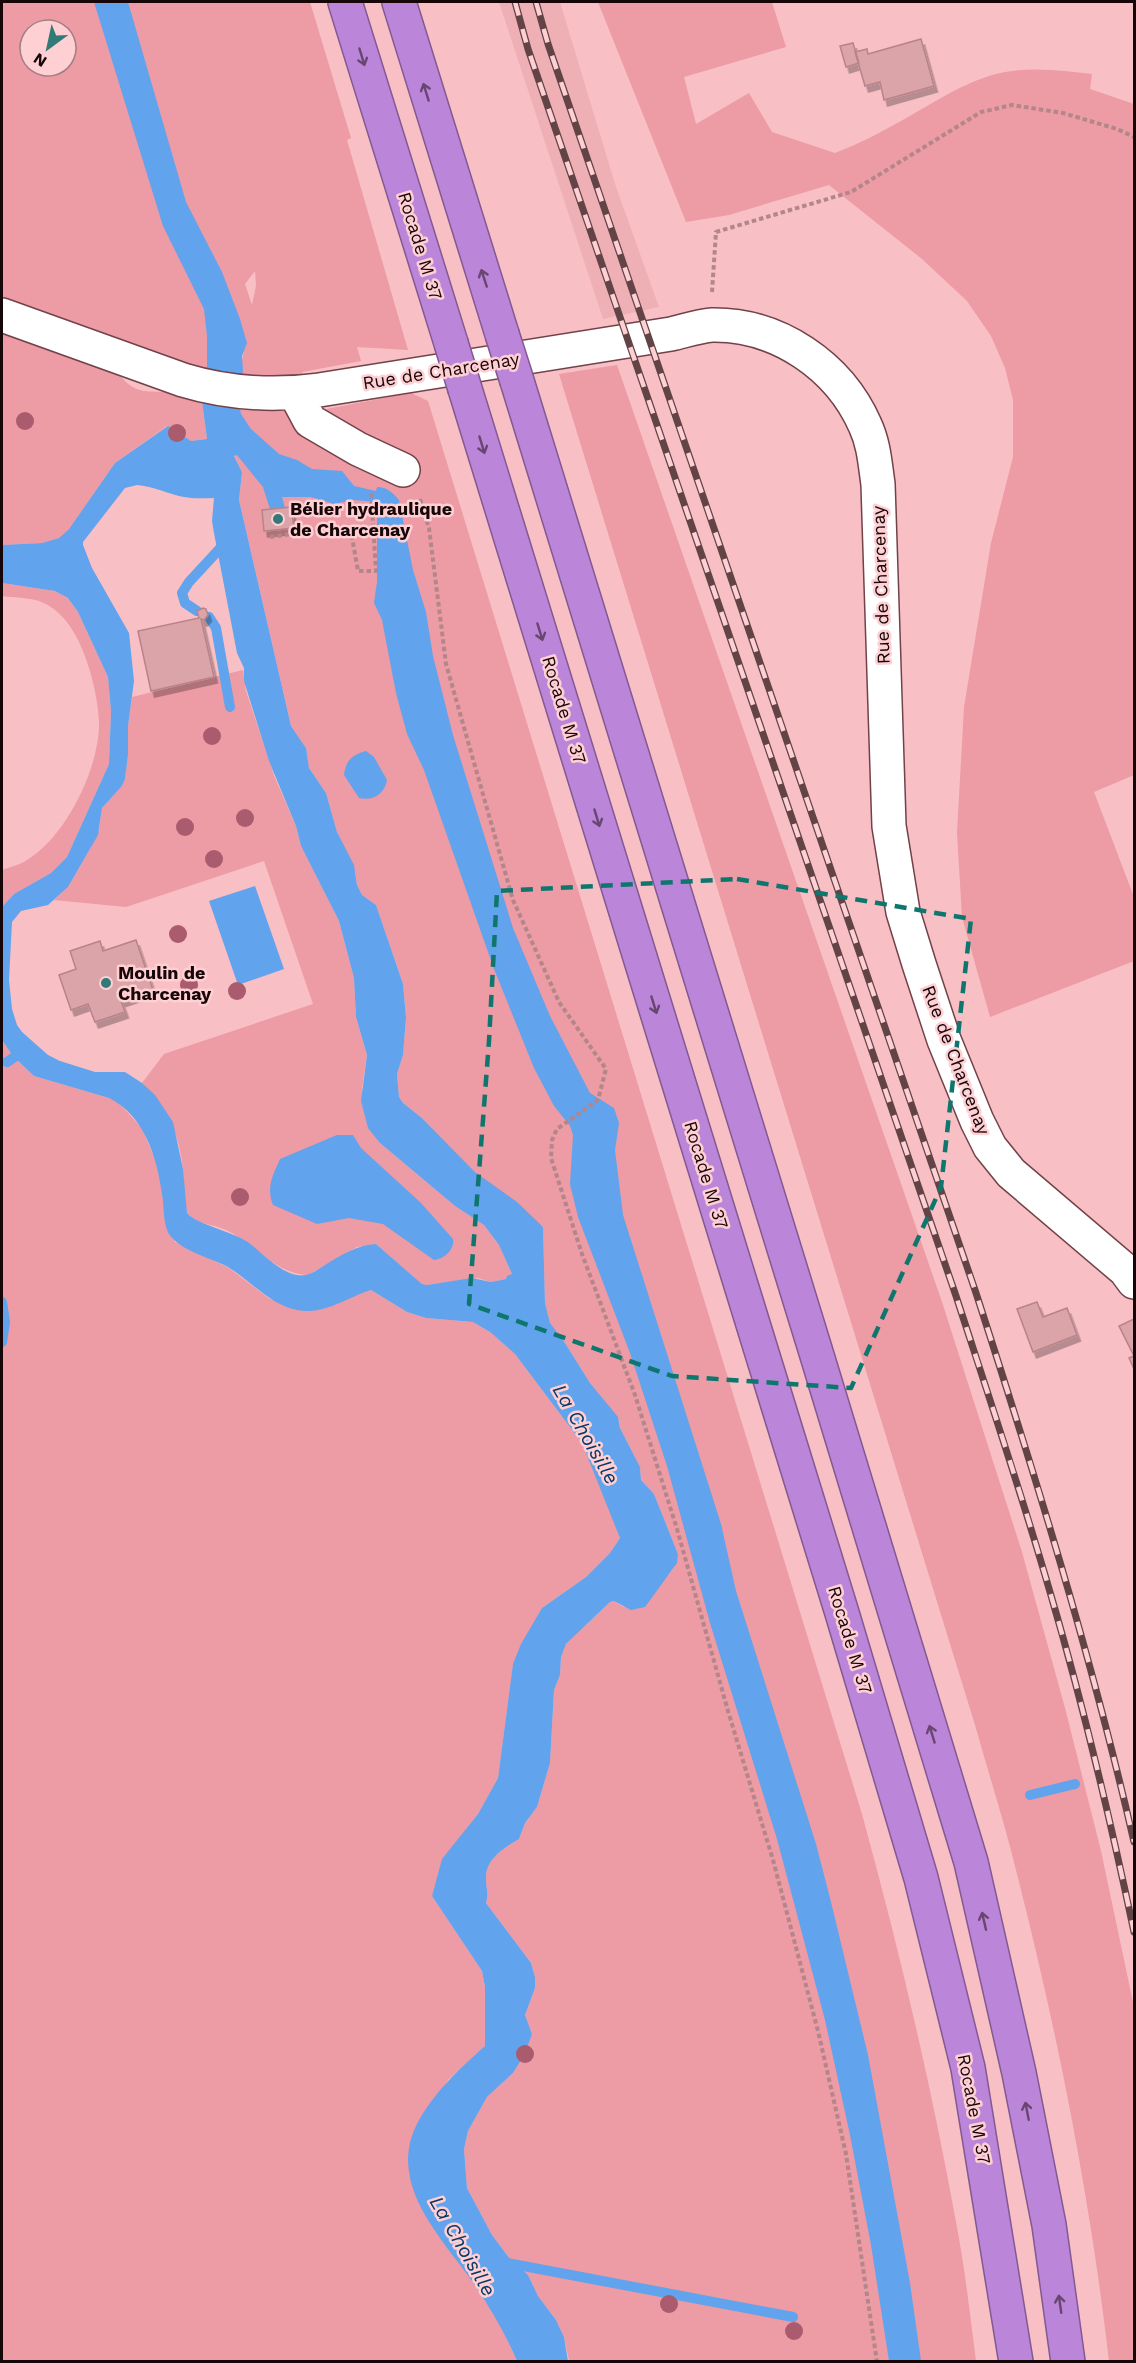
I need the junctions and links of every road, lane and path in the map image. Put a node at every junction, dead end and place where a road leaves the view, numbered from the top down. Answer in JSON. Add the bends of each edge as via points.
{"nodes":[{"id":1,"x":345,"y":2,"type":"edge"},
{"id":2,"x":399,"y":2,"type":"edge"},
{"id":3,"x":1134,"y":138,"type":"edge"},
{"id":4,"x":2,"y":315,"type":"edge"},
{"id":5,"x":711,"y":325,"type":"junction"},
{"id":6,"x":295,"y":393,"type":"junction"},
{"id":7,"x":403,"y":470,"type":"joint"},
{"id":8,"x":371,"y":488,"type":"dead end"},
{"id":9,"x":270,"y":537,"type":"dead end"},
{"id":10,"x":1134,"y":1282,"type":"edge"},
{"id":11,"x":877,"y":2361,"type":"edge"},
{"id":12,"x":1016,"y":2361,"type":"edge"},
{"id":13,"x":1068,"y":2361,"type":"edge"}],
"edges":[{"from":1,"to":12,"type":"highway","name":"Rocade M 37","one_way":true,"bridge":true,"via":[[921,1878],[968,2068]]},
{"from":13,"to":2,"type":"highway","one_way":true,"bridge":true,"via":[[1048,2224],[1019,2073],[971,1862]]},
{"from":3,"to":5,"type":"path","via":[[1064,113],[1012,105],[981,112],[850,192],[716,232]]},
{"from":4,"to":6,"type":"street","name":"Rue de Charcenay","via":[[198,385]]},
{"from":5,"to":6,"type":"street","name":"Rue de Charcenay"},
{"from":5,"to":10,"type":"street","name":"Rue de Charcenay","via":[[746,328],[804,352],[844,388],[866,427],[878,484],[889,826],[903,912],[919,964],[944,1040],[990,1147],[1011,1173],[1125,1270]]},
{"from":6,"to":7,"type":"street","via":[[310,421]]},
{"from":7,"to":11,"type":"path","via":[[419,498],[429,528],[446,664],[513,900],[559,1002],[606,1068],[598,1100],[557,1129],[551,1158],[666,1495],[773,1860],[846,2154]]},
{"from":8,"to":9,"type":"path","via":[[376,571],[358,571],[350,526]]}]}
